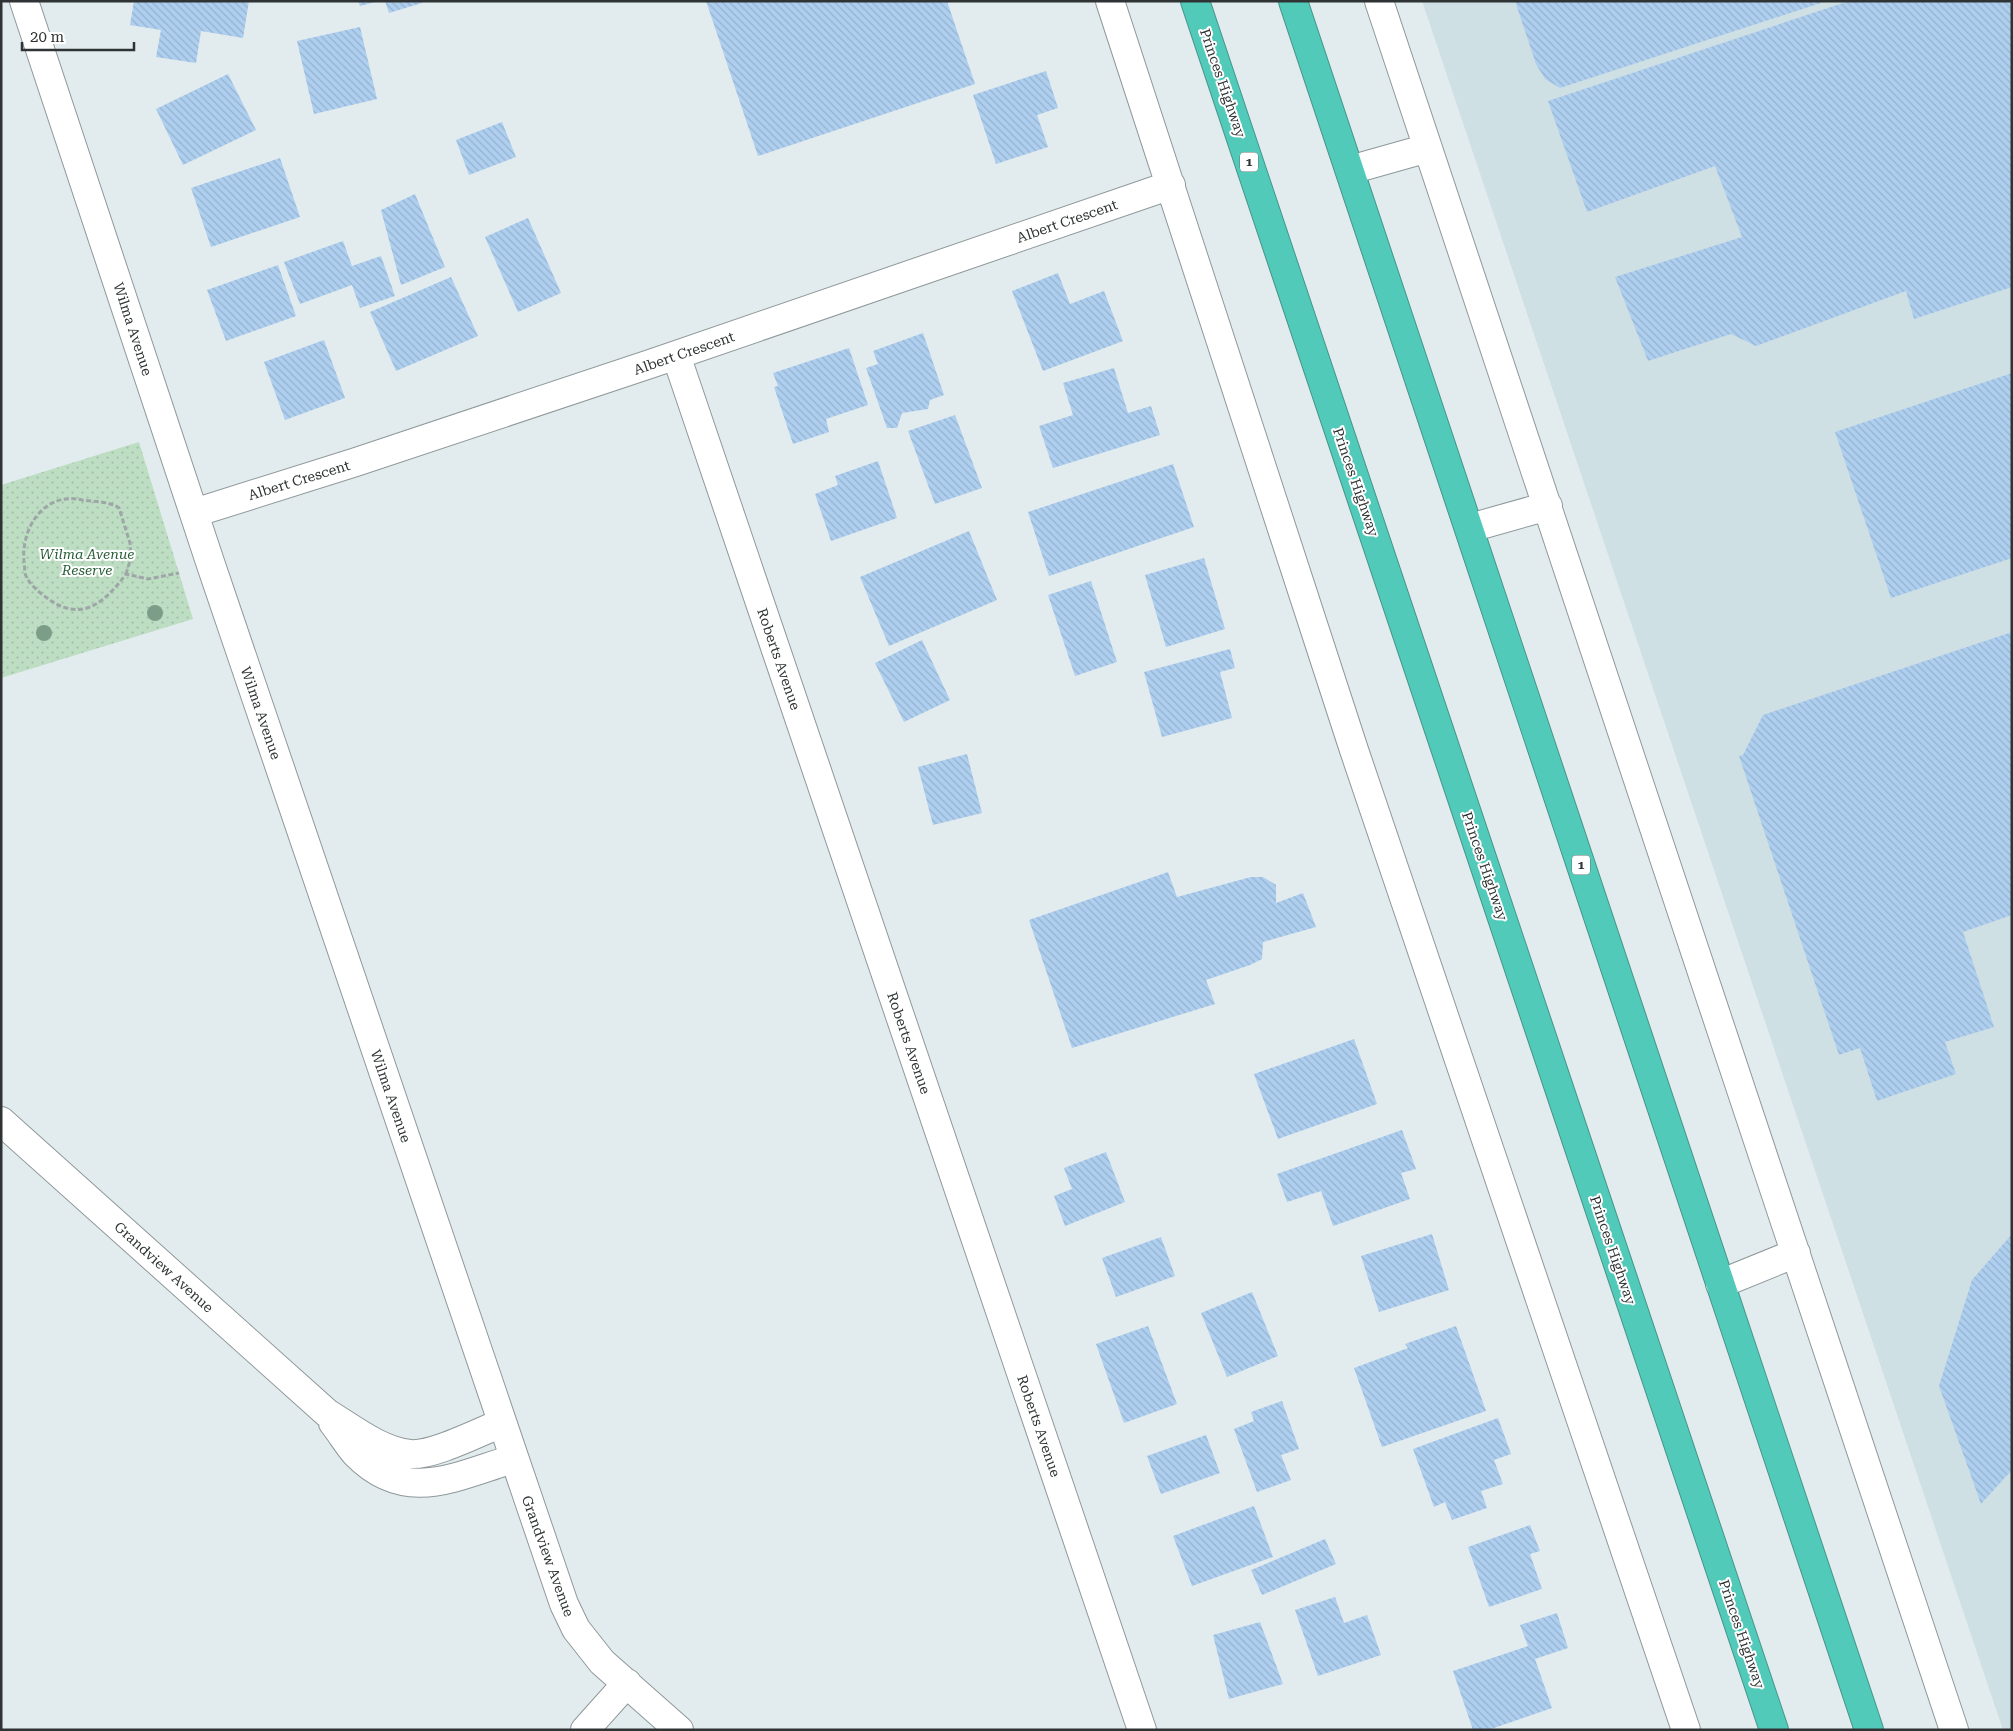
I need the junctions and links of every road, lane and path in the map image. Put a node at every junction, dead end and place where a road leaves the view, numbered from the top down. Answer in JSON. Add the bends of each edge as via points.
{"nodes":[{"id":1,"x":24,"y":1,"type":"edge"},
{"id":2,"x":1110,"y":1,"type":"edge"},
{"id":3,"x":1195,"y":1,"type":"edge"},
{"id":4,"x":1293,"y":1,"type":"edge"},
{"id":5,"x":1379,"y":1,"type":"edge"},
{"id":6,"x":1428,"y":148,"type":"junction"},
{"id":7,"x":1350,"y":170,"type":"junction"},
{"id":8,"x":1171,"y":184,"type":"junction"},
{"id":9,"x":676,"y":355,"type":"junction"},
{"id":10,"x":1548,"y":506,"type":"junction"},
{"id":11,"x":194,"y":513,"type":"junction"},
{"id":12,"x":1470,"y":528,"type":"junction"},
{"id":13,"x":210,"y":562,"type":"junction"},
{"id":14,"x":126,"y":574,"type":"junction"},
{"id":15,"x":1,"y":1122,"type":"edge"},
{"id":16,"x":1796,"y":1253,"type":"junction"},
{"id":17,"x":1720,"y":1284,"type":"junction"},
{"id":18,"x":327,"y":1414,"type":"junction"},
{"id":19,"x":502,"y":1423,"type":"junction"},
{"id":20,"x":513,"y":1459,"type":"junction"},
{"id":21,"x":627,"y":1683,"type":"junction"},
{"id":22,"x":585,"y":1730,"type":"edge"},
{"id":23,"x":679,"y":1730,"type":"edge"},
{"id":24,"x":1142,"y":1730,"type":"edge"},
{"id":25,"x":1686,"y":1730,"type":"edge"},
{"id":26,"x":1774,"y":1730,"type":"edge"},
{"id":27,"x":1869,"y":1730,"type":"edge"},
{"id":28,"x":1954,"y":1730,"type":"edge"}],
"edges":[{"from":1,"to":11,"type":"street","name":"Wilma Avenue"},
{"from":2,"to":8,"type":"street"},
{"from":3,"to":26,"type":"highway","name":"Princes Highway","number":"1"},
{"from":4,"to":7,"type":"highway","number":"1"},
{"from":5,"to":6,"type":"street"},
{"from":6,"to":7,"type":"street"},
{"from":6,"to":10,"type":"street"},
{"from":7,"to":12,"type":"highway","number":"1"},
{"from":8,"to":9,"type":"street","name":"Albert Crescent"},
{"from":8,"to":25,"type":"street","via":[[1354,750]]},
{"from":9,"to":11,"type":"street","name":"Albert Crescent"},
{"from":9,"to":24,"type":"street","name":"Roberts Avenue"},
{"from":10,"to":12,"type":"street"},
{"from":10,"to":16,"type":"street"},
{"from":11,"to":13,"type":"street","name":"Wilma Avenue"},
{"from":12,"to":17,"type":"highway","number":"1"},
{"from":13,"to":14,"type":"path","via":[[176,574],[148,579]]},
{"from":13,"to":19,"type":"street","name":"Wilma Avenue"},
{"from":14,"to":14,"type":"path","via":[[112,593],[86,609],[70,610],[54,603],[26,576],[27,530],[40,511],[57,500],[74,498],[112,503],[119,508],[130,544],[131,558]]},
{"from":15,"to":18,"type":"street","name":"Grandview Avenue"},
{"from":16,"to":17,"type":"street"},
{"from":16,"to":28,"type":"street"},
{"from":17,"to":27,"type":"highway","number":"1"},
{"from":18,"to":19,"type":"street","name":"Grandview Avenue","via":[[377,1443],[411,1454],[428,1452]]},
{"from":18,"to":20,"type":"street","name":"Grandview Avenue","via":[[356,1454],[395,1480],[413,1484],[432,1483]]},
{"from":19,"to":20,"type":"street","name":"Grandview Avenue"},
{"from":20,"to":21,"type":"street","name":"Grandview Avenue","via":[[564,1604],[576,1629],[602,1662]]},
{"from":21,"to":22,"type":"street"},
{"from":21,"to":23,"type":"street","name":"Grandview Avenue"}]}
